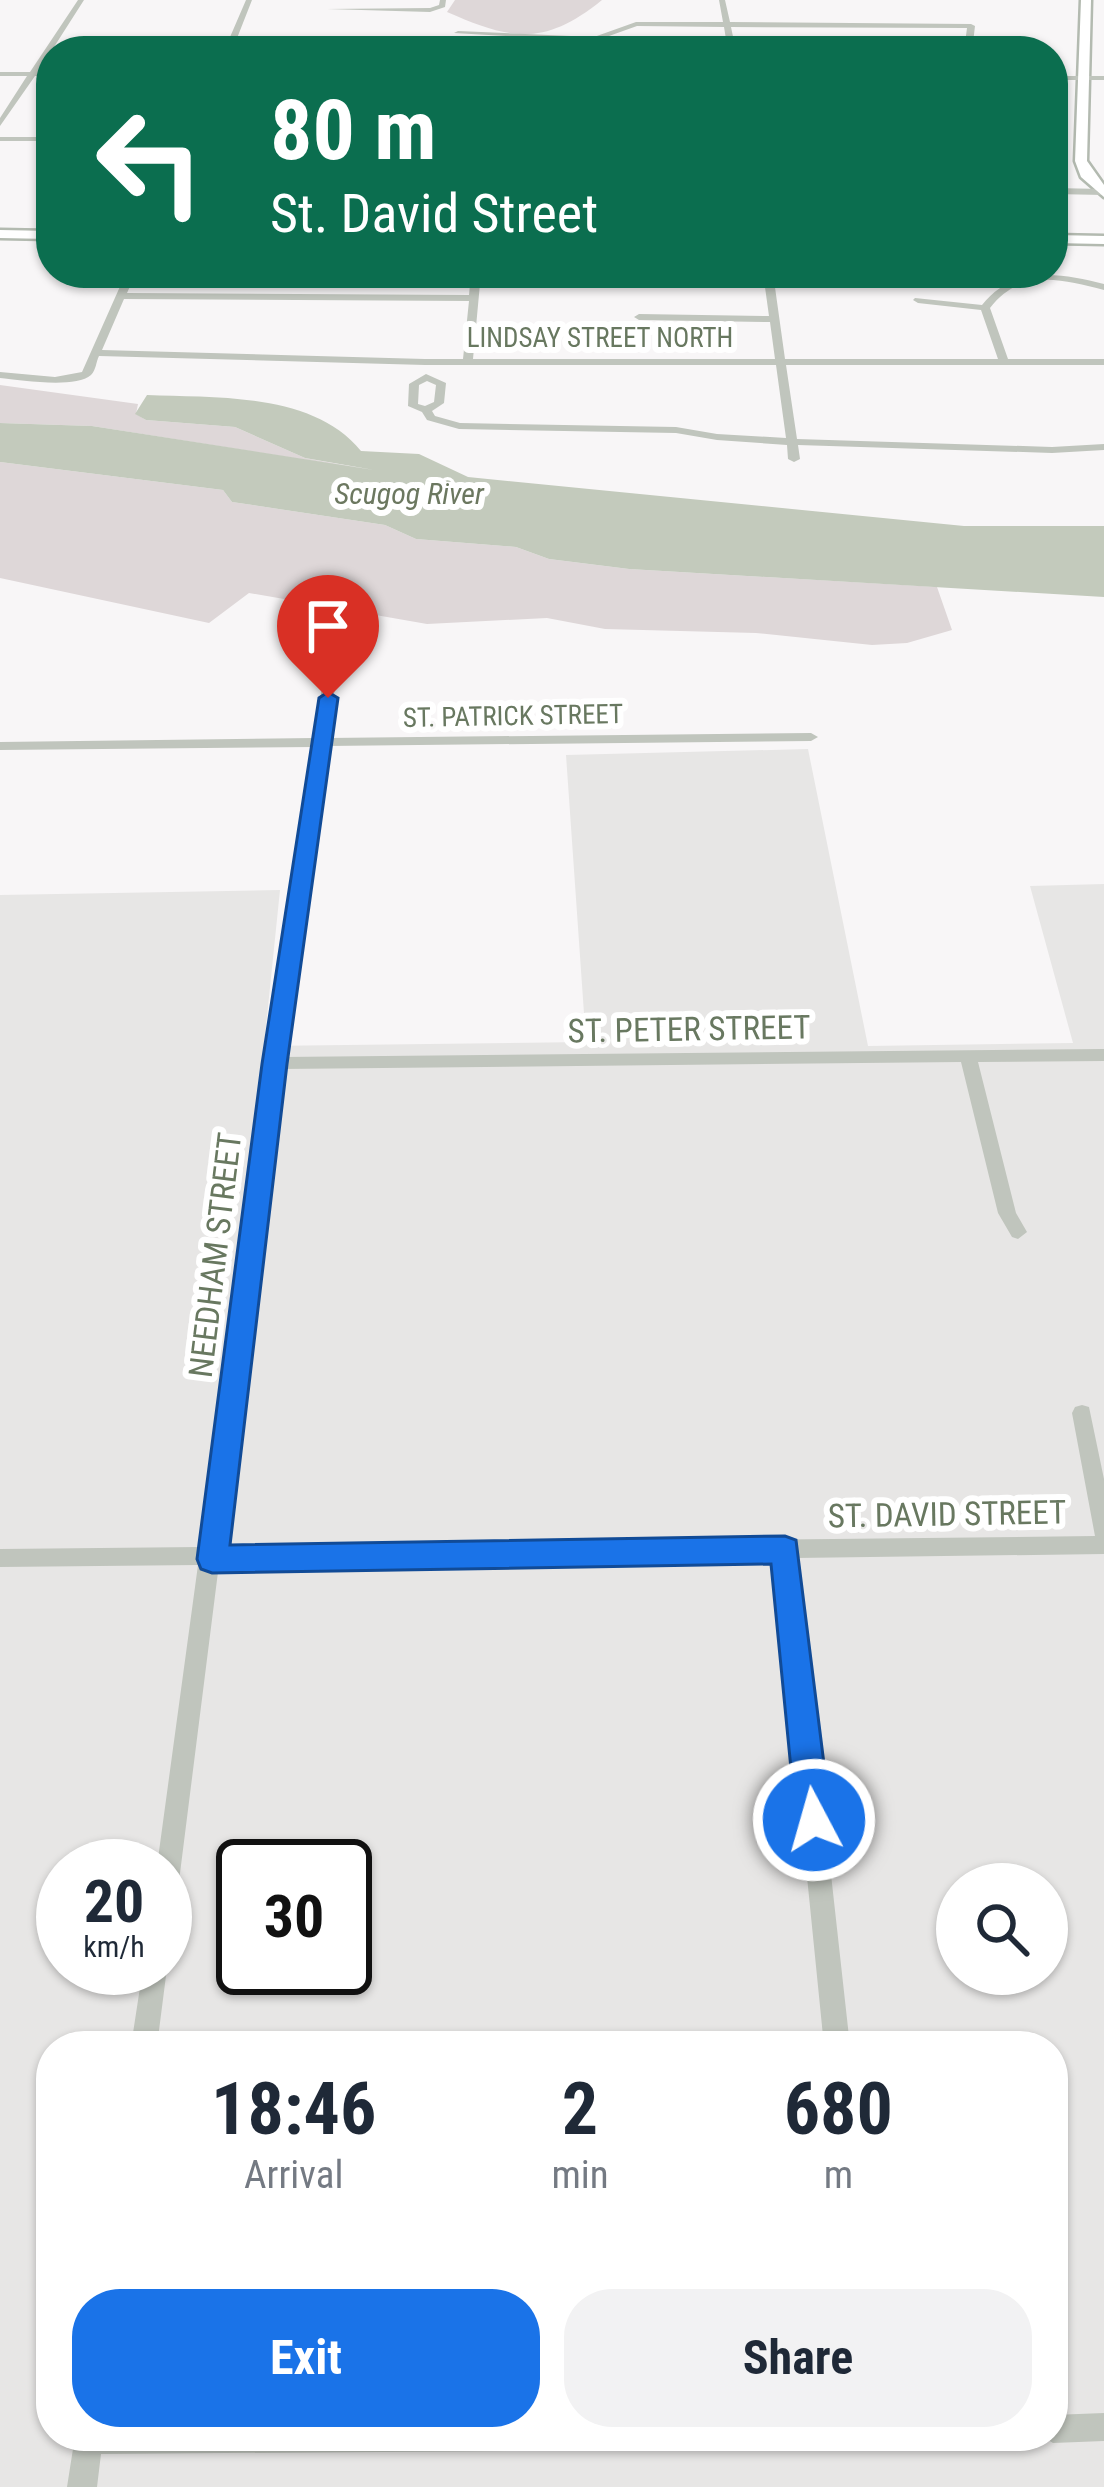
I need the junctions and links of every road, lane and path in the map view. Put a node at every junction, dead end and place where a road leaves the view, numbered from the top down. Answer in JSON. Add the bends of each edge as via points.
{"nodes":[{"id":1,"x":81,"y":0,"type":"edge"},
{"id":2,"x":249,"y":0,"type":"edge"},
{"id":3,"x":443,"y":0,"type":"edge"},
{"id":4,"x":722,"y":0,"type":"edge"},
{"id":5,"x":1086,"y":0,"type":"edge"},
{"id":6,"x":345,"y":4,"type":"edge"},
{"id":7,"x":331,"y":9,"type":"dead end"},
{"id":8,"x":727,"y":25,"type":"junction"},
{"id":9,"x":842,"y":25,"type":"junction"},
{"id":10,"x":458,"y":33,"type":"dead end"},
{"id":11,"x":58,"y":36,"type":"edge"},
{"id":12,"x":234,"y":36,"type":"edge"},
{"id":13,"x":480,"y":36,"type":"edge"},
{"id":14,"x":604,"y":36,"type":"edge"},
{"id":15,"x":729,"y":36,"type":"edge"},
{"id":16,"x":843,"y":36,"type":"edge"},
{"id":17,"x":970,"y":36,"type":"edge"},
{"id":18,"x":36,"y":70,"type":"edge"},
{"id":19,"x":0,"y":75,"type":"edge"},
{"id":20,"x":33,"y":75,"type":"junction"},
{"id":21,"x":36,"y":75,"type":"edge"},
{"id":22,"x":1068,"y":79,"type":"edge"},
{"id":23,"x":1084,"y":79,"type":"junction"},
{"id":24,"x":1104,"y":79,"type":"edge"},
{"id":25,"x":0,"y":124,"type":"edge"},
{"id":26,"x":0,"y":139,"type":"edge"},
{"id":27,"x":36,"y":139,"type":"edge"},
{"id":28,"x":1068,"y":191,"type":"edge"},
{"id":29,"x":1104,"y":192,"type":"edge"},
{"id":30,"x":0,"y":234,"type":"edge"},
{"id":31,"x":36,"y":235,"type":"edge"},
{"id":32,"x":1068,"y":239,"type":"edge"},
{"id":33,"x":1104,"y":240,"type":"edge"},
{"id":34,"x":1068,"y":282,"type":"edge"},
{"id":35,"x":1104,"y":287,"type":"edge"},
{"id":36,"x":124,"y":288,"type":"edge"},
{"id":37,"x":474,"y":288,"type":"edge"},
{"id":38,"x":771,"y":288,"type":"edge"},
{"id":39,"x":1005,"y":288,"type":"edge"},
{"id":40,"x":121,"y":296,"type":"junction"},
{"id":41,"x":473,"y":298,"type":"junction"},
{"id":42,"x":918,"y":300,"type":"dead end"},
{"id":43,"x":985,"y":308,"type":"junction"},
{"id":44,"x":639,"y":317,"type":"dead end"},
{"id":45,"x":776,"y":319,"type":"junction"},
{"id":46,"x":96,"y":353,"type":"junction"},
{"id":47,"x":468,"y":361,"type":"junction"},
{"id":48,"x":425,"y":362,"type":"junction"},
{"id":49,"x":782,"y":362,"type":"junction"},
{"id":50,"x":1004,"y":362,"type":"junction"},
{"id":51,"x":1104,"y":362,"type":"edge"},
{"id":52,"x":0,"y":375,"type":"edge"},
{"id":53,"x":790,"y":441,"type":"junction"},
{"id":54,"x":1104,"y":446,"type":"edge"},
{"id":55,"x":794,"y":459,"type":"dead end"},
{"id":56,"x":338,"y":622,"type":"dead end"},
{"id":57,"x":811,"y":737,"type":"dead end"},
{"id":58,"x":323,"y":742,"type":"junction"},
{"id":59,"x":0,"y":746,"type":"edge"},
{"id":60,"x":1104,"y":1055,"type":"edge"},
{"id":61,"x":968,"y":1056,"type":"junction"},
{"id":62,"x":274,"y":1064,"type":"junction"},
{"id":63,"x":1018,"y":1232,"type":"dead end"},
{"id":64,"x":1082,"y":1413,"type":"dead end"},
{"id":65,"x":1104,"y":1534,"type":"edge"},
{"id":66,"x":1104,"y":1545,"type":"edge"},
{"id":67,"x":785,"y":1550,"type":"junction"},
{"id":68,"x":0,"y":1558,"type":"edge"},
{"id":69,"x":212,"y":1559,"type":"junction"},
{"id":70,"x":173,"y":1839,"type":"edge"},
{"id":71,"x":151,"y":1995,"type":"edge"},
{"id":72,"x":146,"y":2031,"type":"edge"},
{"id":73,"x":835,"y":2031,"type":"edge"},
{"id":74,"x":1104,"y":2427,"type":"edge"},
{"id":75,"x":1068,"y":2428,"type":"edge"},
{"id":76,"x":87,"y":2451,"type":"edge"},
{"id":77,"x":82,"y":2487,"type":"edge"}],
"edges":[{"from":1,"to":11,"type":"street"},
{"from":2,"to":12,"type":"street"},
{"from":3,"to":6,"type":"street","via":[[430,10]]},
{"from":4,"to":8,"type":"street"},
{"from":5,"to":23,"type":"street"},
{"from":6,"to":7,"type":"street"},
{"from":8,"to":9,"type":"street"},
{"from":8,"to":14,"type":"street","via":[[636,24]]},
{"from":8,"to":15,"type":"street"},
{"from":9,"to":16,"type":"street"},
{"from":9,"to":17,"type":"street","via":[[971,26]]},
{"from":10,"to":13,"type":"street"},
{"from":18,"to":20,"type":"street"},
{"from":19,"to":20,"type":"street"},
{"from":20,"to":21,"type":"street"},
{"from":20,"to":25,"type":"street"},
{"from":22,"to":23,"type":"street"},
{"from":23,"to":24,"type":"street"},
{"from":23,"to":29,"type":"street","via":[[1082,168]]},
{"from":26,"to":27,"type":"street"},
{"from":28,"to":29,"type":"street"},
{"from":30,"to":31,"type":"street"},
{"from":32,"to":33,"type":"street"},
{"from":34,"to":35,"type":"street"},
{"from":36,"to":40,"type":"street"},
{"from":37,"to":41,"type":"street"},
{"from":38,"to":45,"type":"street"},
{"from":39,"to":43,"type":"street"},
{"from":40,"to":41,"type":"street"},
{"from":40,"to":46,"type":"street"},
{"from":41,"to":47,"type":"street"},
{"from":42,"to":43,"type":"street"},
{"from":43,"to":50,"type":"street"},
{"from":44,"to":45,"type":"street"},
{"from":45,"to":49,"type":"street"},
{"from":46,"to":48,"type":"street","name":"LINDSAY STREET NORTH"},
{"from":46,"to":52,"type":"street","via":[[86,374],[70,380]]},
{"from":47,"to":48,"type":"street","name":"LINDSAY STREET NORTH"},
{"from":47,"to":49,"type":"street","name":"LINDSAY STREET NORTH"},
{"from":48,"to":53,"type":"street","via":[[426,377],[441,383],[439,403],[426,410],[459,426]]},
{"from":49,"to":50,"type":"street","name":"LINDSAY STREET NORTH"},
{"from":49,"to":53,"type":"street"},
{"from":50,"to":51,"type":"street","name":"LINDSAY STREET NORTH"},
{"from":53,"to":54,"type":"street"},
{"from":53,"to":55,"type":"street"},
{"from":56,"to":58,"type":"street","name":"NEEDHAM STREET"},
{"from":57,"to":58,"type":"street","name":"ST. PATRICK STREET"},
{"from":58,"to":59,"type":"street","name":"ST. PATRICK STREET"},
{"from":58,"to":62,"type":"street","name":"NEEDHAM STREET"},
{"from":60,"to":61,"type":"street","name":"ST. PETER STREET"},
{"from":61,"to":62,"type":"street","name":"ST. PETER STREET"},
{"from":61,"to":63,"type":"street"},
{"from":62,"to":69,"type":"street","name":"NEEDHAM STREET"},
{"from":64,"to":65,"type":"street"},
{"from":66,"to":67,"type":"street","name":"ST. DAVID STREET"},
{"from":67,"to":69,"type":"street","name":"ST. DAVID STREET"},
{"from":67,"to":73,"type":"street"},
{"from":68,"to":69,"type":"street","name":"ST. DAVID STREET"},
{"from":69,"to":70,"type":"street","name":"NEEDHAM STREET"},
{"from":71,"to":72,"type":"street"},
{"from":74,"to":75,"type":"street"},
{"from":76,"to":77,"type":"street"}]}
